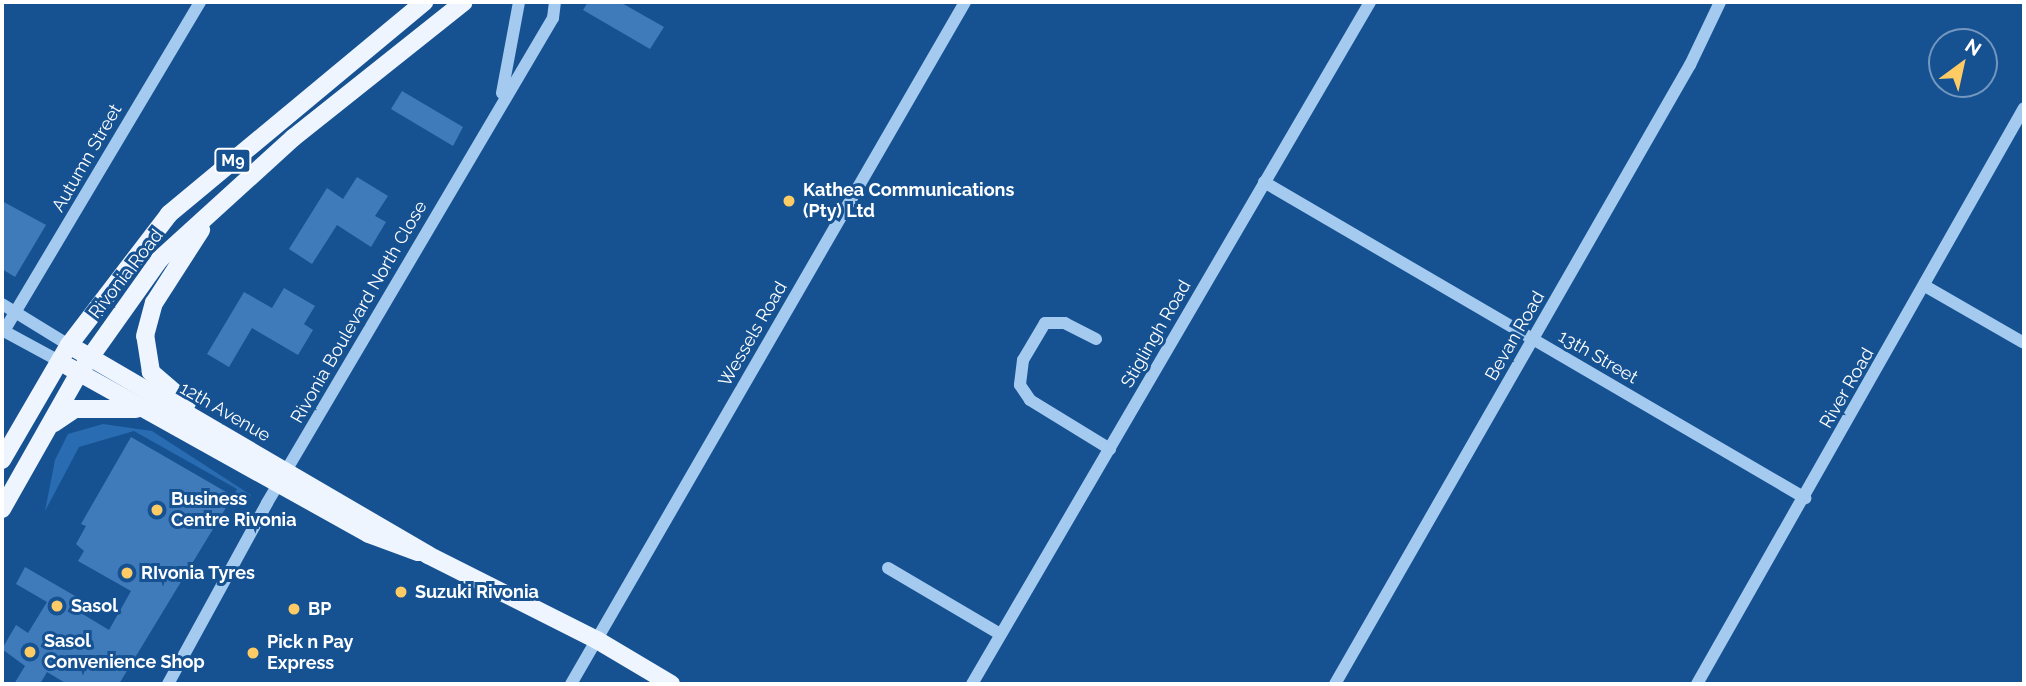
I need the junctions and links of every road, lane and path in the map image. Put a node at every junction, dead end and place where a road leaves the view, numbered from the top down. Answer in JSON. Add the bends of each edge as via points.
{"nodes":[{"id":1,"x":200,"y":2,"type":"edge"},
{"id":2,"x":424,"y":2,"type":"edge"},
{"id":3,"x":464,"y":2,"type":"edge"},
{"id":4,"x":519,"y":2,"type":"edge"},
{"id":5,"x":555,"y":2,"type":"edge"},
{"id":6,"x":965,"y":2,"type":"edge"},
{"id":7,"x":1370,"y":2,"type":"edge"},
{"id":8,"x":1720,"y":2,"type":"edge"},
{"id":9,"x":500,"y":103,"type":"junction"},
{"id":10,"x":2024,"y":108,"type":"edge"},
{"id":11,"x":1264,"y":182,"type":"junction"},
{"id":12,"x":229,"y":193,"type":"junction"},
{"id":13,"x":1925,"y":286,"type":"junction"},
{"id":14,"x":2,"y":304,"type":"edge"},
{"id":15,"x":17,"y":313,"type":"junction"},
{"id":16,"x":3,"y":331,"type":"edge"},
{"id":17,"x":1096,"y":339,"type":"dead end"},
{"id":18,"x":1534,"y":340,"type":"junction"},
{"id":19,"x":2024,"y":343,"type":"edge"},
{"id":20,"x":69,"y":345,"type":"junction"},
{"id":21,"x":90,"y":357,"type":"junction"},
{"id":22,"x":59,"y":361,"type":"junction"},
{"id":23,"x":79,"y":373,"type":"junction"},
{"id":24,"x":153,"y":412,"type":"junction"},
{"id":25,"x":47,"y":430,"type":"junction"},
{"id":26,"x":1110,"y":449,"type":"junction"},
{"id":27,"x":2,"y":460,"type":"edge"},
{"id":28,"x":269,"y":461,"type":"junction"},
{"id":29,"x":283,"y":478,"type":"junction"},
{"id":30,"x":1805,"y":498,"type":"junction"},
{"id":31,"x":2,"y":509,"type":"edge"},
{"id":32,"x":888,"y":568,"type":"dead end"},
{"id":33,"x":1000,"y":634,"type":"junction"},
{"id":34,"x":597,"y":640,"type":"junction"},
{"id":35,"x":168,"y":684,"type":"edge"},
{"id":36,"x":571,"y":684,"type":"edge"},
{"id":37,"x":671,"y":684,"type":"edge"},
{"id":38,"x":972,"y":684,"type":"edge"},
{"id":39,"x":1335,"y":684,"type":"edge"},
{"id":40,"x":1697,"y":684,"type":"edge"}],
"edges":[{"from":1,"to":15,"type":"street","name":"Autumn Street"},
{"from":2,"to":20,"type":"main road","name":"Rivonia Road","number":"M9","via":[[169,214]]},
{"from":3,"to":12,"type":"main road","name":"Rivonia Road","number":"M9"},
{"from":4,"to":9,"type":"street","name":"Rivonia Boulevard North Close"},
{"from":5,"to":9,"type":"street","name":"Rivonia Boulevard North Close","via":[[553,18]]},
{"from":6,"to":34,"type":"street","name":"Wessels Road"},
{"from":7,"to":11,"type":"street","name":"Stiglingh Road"},
{"from":8,"to":18,"type":"street","name":"Bevan Road","via":[[1690,65]]},
{"from":9,"to":29,"type":"street","name":"Rivonia Boulevard North Close"},
{"from":10,"to":13,"type":"street","name":"River Road"},
{"from":11,"to":18,"type":"street","name":"13th Street"},
{"from":11,"to":26,"type":"street","name":"Stiglingh Road"},
{"from":12,"to":21,"type":"main road","name":"Rivonia Road","number":"M9","via":[[160,259]]},
{"from":12,"to":28,"type":"main road","via":[[155,303],[146,356],[166,389]]},
{"from":13,"to":19,"type":"street"},
{"from":13,"to":30,"type":"street","name":"River Road"},
{"from":14,"to":15,"type":"street","name":"12th Avenue"},
{"from":15,"to":16,"type":"street","name":"Autumn Street"},
{"from":15,"to":20,"type":"street","name":"12th Avenue"},
{"from":16,"to":22,"type":"street","name":"12th Avenue"},
{"from":17,"to":26,"type":"street","via":[[1065,323],[1043,326],[1023,360],[1020,385],[1030,400]]},
{"from":18,"to":30,"type":"street","name":"13th Street"},
{"from":18,"to":39,"type":"street","name":"Bevan Road"},
{"from":20,"to":21,"type":"main road","name":"12th Avenue"},
{"from":20,"to":22,"type":"main road","name":"Rivonia Road","number":"M9"},
{"from":21,"to":23,"type":"main road","name":"Rivonia Road","number":"M9"},
{"from":21,"to":28,"type":"main road","name":"12th Avenue"},
{"from":22,"to":23,"type":"main road","name":"12th Avenue"},
{"from":22,"to":27,"type":"main road","name":"Rivonia Road","number":"M9"},
{"from":23,"to":24,"type":"main road","name":"12th Avenue"},
{"from":23,"to":25,"type":"main road","name":"Rivonia Road","number":"M9"},
{"from":24,"to":25,"type":"main road","via":[[104,405],[75,409]]},
{"from":24,"to":29,"type":"main road","name":"12th Avenue"},
{"from":25,"to":31,"type":"main road","name":"Rivonia Road","number":"M9"},
{"from":26,"to":33,"type":"street","name":"Stiglingh Road"},
{"from":28,"to":29,"type":"main road","name":"12th Avenue"},
{"from":29,"to":34,"type":"main road","name":"12th Avenue"},
{"from":29,"to":35,"type":"street","name":"Rivonia Boulevard North Close"},
{"from":30,"to":40,"type":"street","name":"River Road"},
{"from":32,"to":33,"type":"street"},
{"from":33,"to":38,"type":"street","name":"Stiglingh Road"},
{"from":34,"to":36,"type":"street","name":"Wessels Road"},
{"from":34,"to":37,"type":"main road","name":"12th Avenue"}]}
